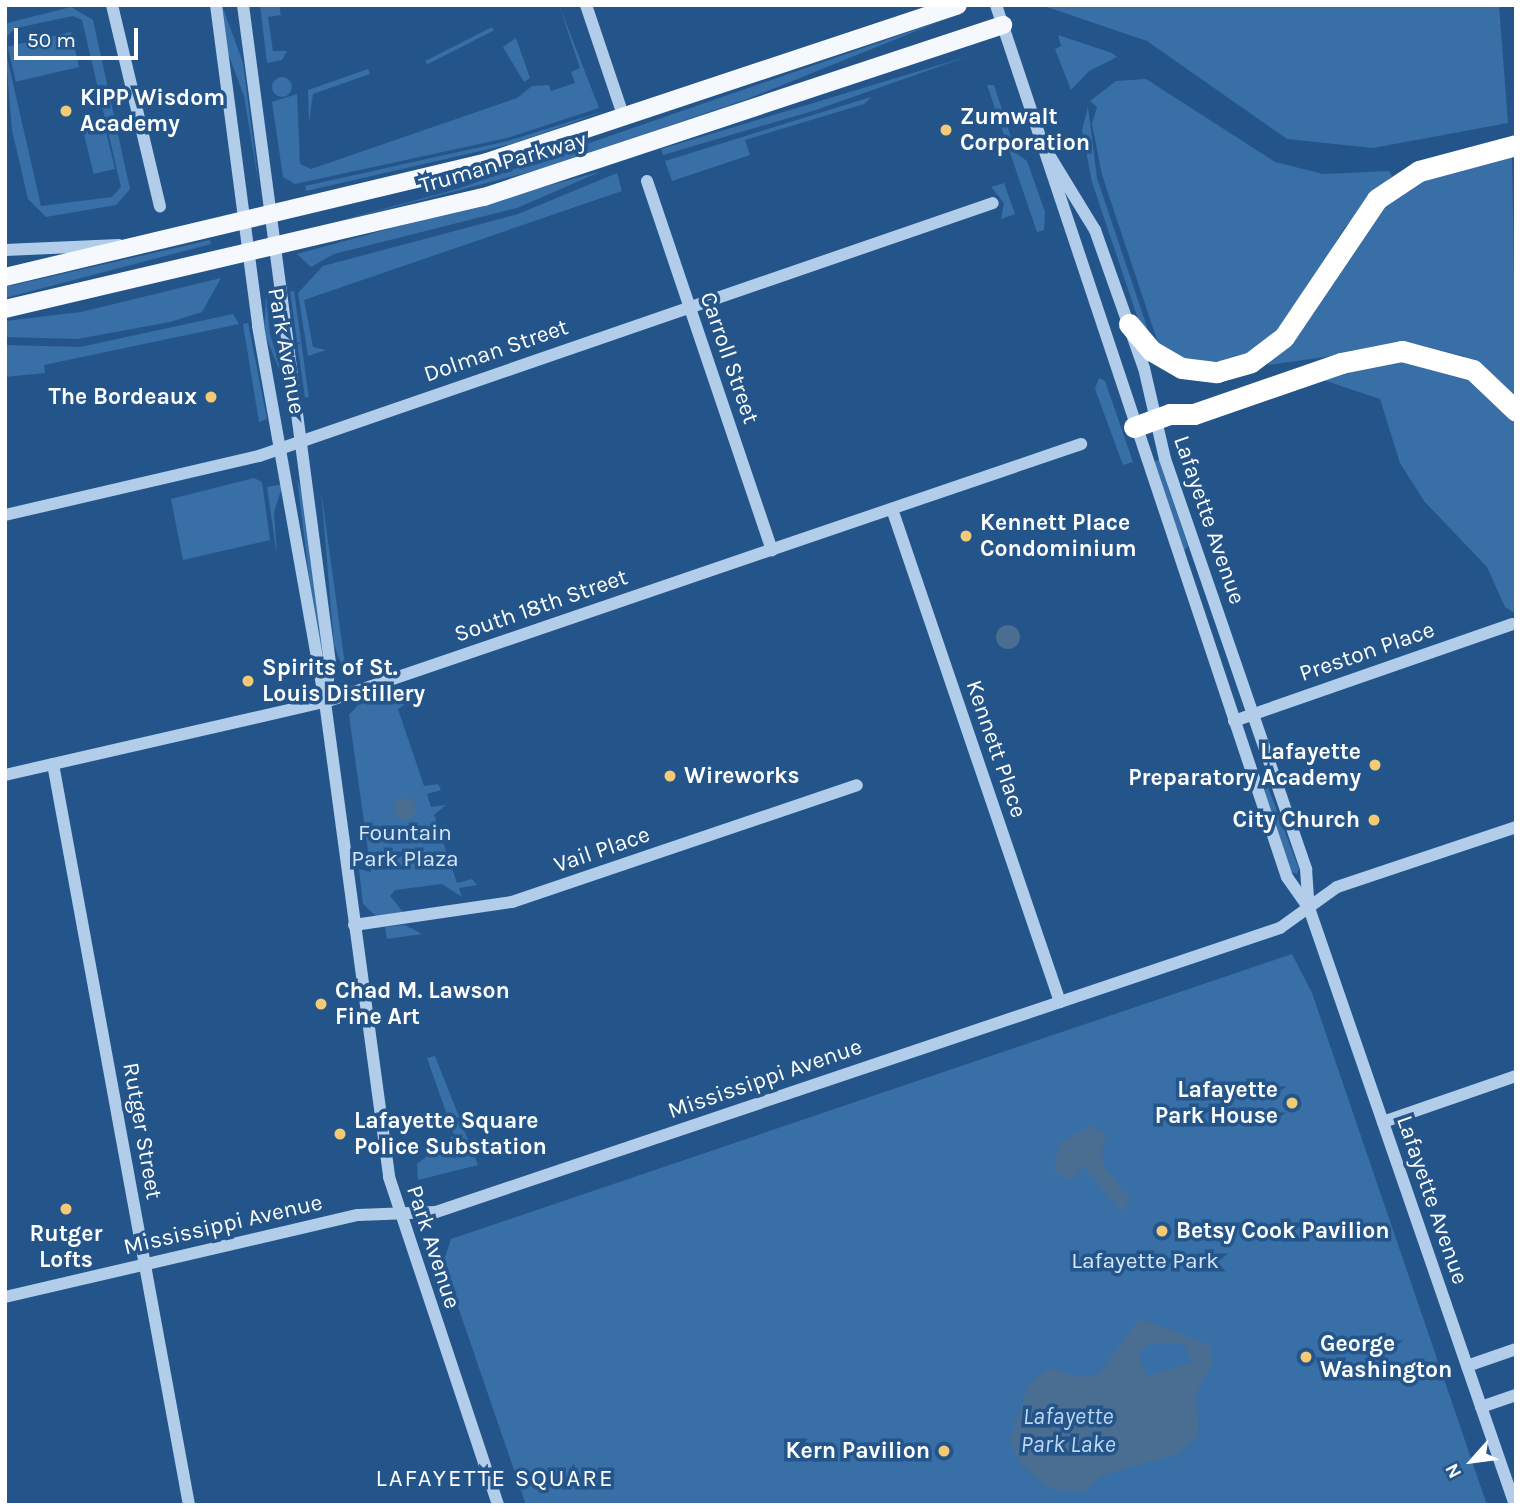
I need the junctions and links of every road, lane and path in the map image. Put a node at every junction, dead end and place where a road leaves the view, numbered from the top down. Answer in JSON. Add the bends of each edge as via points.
{"nodes":[{"id":1,"x":112,"y":5,"type":"edge"},
{"id":2,"x":216,"y":5,"type":"edge"},
{"id":3,"x":243,"y":5,"type":"edge"},
{"id":4,"x":586,"y":5,"type":"edge"},
{"id":5,"x":958,"y":5,"type":"edge"},
{"id":6,"x":996,"y":5,"type":"edge"},
{"id":7,"x":1003,"y":25,"type":"junction"},
{"id":8,"x":624,"y":118,"type":"junction"},
{"id":9,"x":1516,"y":145,"type":"edge"},
{"id":10,"x":1049,"y":155,"type":"junction"},
{"id":11,"x":646,"y":181,"type":"dead end"},
{"id":12,"x":993,"y":203,"type":"dead end"},
{"id":13,"x":160,"y":206,"type":"dead end"},
{"id":14,"x":270,"y":216,"type":"junction"},
{"id":15,"x":245,"y":222,"type":"junction"},
{"id":16,"x":140,"y":245,"type":"junction"},
{"id":17,"x":274,"y":247,"type":"junction"},
{"id":18,"x":5,"y":250,"type":"edge"},
{"id":19,"x":248,"y":253,"type":"junction"},
{"id":20,"x":5,"y":276,"type":"edge"},
{"id":21,"x":689,"y":307,"type":"junction"},
{"id":22,"x":5,"y":309,"type":"edge"},
{"id":23,"x":1129,"y":324,"type":"junction"},
{"id":24,"x":1516,"y":411,"type":"edge"},
{"id":25,"x":1163,"y":417,"type":"junction"},
{"id":26,"x":1134,"y":427,"type":"junction"},
{"id":27,"x":299,"y":440,"type":"junction"},
{"id":28,"x":1081,"y":444,"type":"dead end"},
{"id":29,"x":282,"y":447,"type":"junction"},
{"id":30,"x":892,"y":509,"type":"junction"},
{"id":31,"x":5,"y":515,"type":"edge"},
{"id":32,"x":772,"y":550,"type":"junction"},
{"id":33,"x":1513,"y":624,"type":"dead end"},
{"id":34,"x":325,"y":702,"type":"junction"},
{"id":35,"x":1253,"y":714,"type":"junction"},
{"id":36,"x":1234,"y":721,"type":"junction"},
{"id":37,"x":53,"y":764,"type":"junction"},
{"id":38,"x":5,"y":775,"type":"edge"},
{"id":39,"x":857,"y":785,"type":"dead end"},
{"id":40,"x":1516,"y":827,"type":"edge"},
{"id":41,"x":1309,"y":908,"type":"junction"},
{"id":42,"x":354,"y":926,"type":"junction"},
{"id":43,"x":1060,"y":1002,"type":"junction"},
{"id":44,"x":1516,"y":1076,"type":"edge"},
{"id":45,"x":1382,"y":1122,"type":"junction"},
{"id":46,"x":400,"y":1215,"type":"junction"},
{"id":47,"x":145,"y":1264,"type":"junction"},
{"id":48,"x":5,"y":1297,"type":"edge"},
{"id":49,"x":1516,"y":1349,"type":"edge"},
{"id":50,"x":1467,"y":1366,"type":"junction"},
{"id":51,"x":1516,"y":1395,"type":"edge"},
{"id":52,"x":1481,"y":1407,"type":"junction"},
{"id":53,"x":189,"y":1505,"type":"edge"},
{"id":54,"x":498,"y":1505,"type":"edge"},
{"id":55,"x":1515,"y":1505,"type":"edge"}],
"edges":[{"from":1,"to":13,"type":"street"},
{"from":2,"to":15,"type":"street","name":"Park Avenue"},
{"from":3,"to":14,"type":"street","name":"Park Avenue"},
{"from":4,"to":8,"type":"street"},
{"from":5,"to":8,"type":"main road","name":"Truman Parkway"},
{"from":6,"to":7,"type":"street","name":"Lafayette Avenue"},
{"from":7,"to":10,"type":"street","name":"Lafayette Avenue"},
{"from":7,"to":17,"type":"main road","name":"Truman Parkway","via":[[496,193]]},
{"from":8,"to":14,"type":"main road","name":"Truman Parkway","via":[[487,162]]},
{"from":9,"to":23,"type":"highway","via":[[1419,171],[1377,199],[1284,337],[1251,362],[1217,372],[1182,368],[1152,351]]},
{"from":10,"to":23,"type":"street","name":"Lafayette Avenue","via":[[1095,230]]},
{"from":10,"to":26,"type":"street","name":"Lafayette Avenue","via":[[1070,237]]},
{"from":11,"to":21,"type":"street","name":"Carroll Street"},
{"from":12,"to":21,"type":"street","name":"Dolman Street"},
{"from":14,"to":15,"type":"main road","name":"Truman Parkway"},
{"from":14,"to":17,"type":"street","name":"Park Avenue"},
{"from":15,"to":16,"type":"main road","name":"Truman Parkway"},
{"from":15,"to":19,"type":"street","name":"Park Avenue"},
{"from":16,"to":18,"type":"street","via":[[55,243]]},
{"from":16,"to":20,"type":"main road","name":"Truman Parkway"},
{"from":17,"to":19,"type":"main road","name":"Truman Parkway"},
{"from":17,"to":27,"type":"street","name":"Park Avenue"},
{"from":19,"to":22,"type":"main road","name":"Truman Parkway"},
{"from":19,"to":29,"type":"street","name":"Park Avenue"},
{"from":21,"to":27,"type":"street","name":"Dolman Street"},
{"from":21,"to":32,"type":"street","name":"Carroll Street"},
{"from":23,"to":25,"type":"street","name":"Lafayette Avenue"},
{"from":24,"to":25,"type":"highway","via":[[1473,370],[1402,351],[1308,373],[1194,414]]},
{"from":25,"to":26,"type":"highway"},
{"from":25,"to":35,"type":"street","name":"Lafayette Avenue"},
{"from":26,"to":36,"type":"street","name":"Lafayette Avenue"},
{"from":27,"to":29,"type":"street","name":"Dolman Street"},
{"from":27,"to":34,"type":"street","name":"Park Avenue","via":[[330,663]]},
{"from":28,"to":30,"type":"street","name":"South 18th Street"},
{"from":29,"to":31,"type":"street","name":"Dolman Street"},
{"from":29,"to":34,"type":"street","name":"Park Avenue"},
{"from":30,"to":32,"type":"street","name":"South 18th Street"},
{"from":30,"to":43,"type":"street","name":"Kennett Place"},
{"from":32,"to":34,"type":"street","name":"South 18th Street"},
{"from":33,"to":35,"type":"street","name":"Preston Place"},
{"from":34,"to":37,"type":"street","name":"South 18th Street"},
{"from":34,"to":42,"type":"street","name":"Park Avenue"},
{"from":35,"to":36,"type":"street","name":"Preston Place"},
{"from":35,"to":41,"type":"street","name":"Lafayette Avenue","via":[[1306,869]]},
{"from":36,"to":41,"type":"street","name":"Lafayette Avenue","via":[[1287,877]]},
{"from":37,"to":38,"type":"street","name":"South 18th Street"},
{"from":37,"to":47,"type":"street","name":"Rutger Street"},
{"from":39,"to":42,"type":"street","name":"Vail Place","via":[[512,902]]},
{"from":40,"to":41,"type":"street","name":"Mississippi Avenue","via":[[1337,887]]},
{"from":41,"to":43,"type":"street","name":"Mississippi Avenue","via":[[1280,928]]},
{"from":41,"to":45,"type":"street","name":"Lafayette Avenue"},
{"from":42,"to":46,"type":"street","name":"Park Avenue","via":[[386,1166]]},
{"from":43,"to":46,"type":"street","name":"Mississippi Avenue","via":[[436,1212]]},
{"from":44,"to":45,"type":"street"},
{"from":45,"to":50,"type":"street","name":"Lafayette Avenue"},
{"from":46,"to":47,"type":"street","name":"Mississippi Avenue","via":[[358,1215]]},
{"from":46,"to":54,"type":"street","name":"Park Avenue"},
{"from":47,"to":48,"type":"street","name":"Mississippi Avenue"},
{"from":47,"to":53,"type":"street","name":"Rutger Street"},
{"from":49,"to":50,"type":"street"},
{"from":50,"to":52,"type":"street","name":"Lafayette Avenue"},
{"from":51,"to":52,"type":"street"},
{"from":52,"to":55,"type":"street","name":"Lafayette Avenue"}]}
